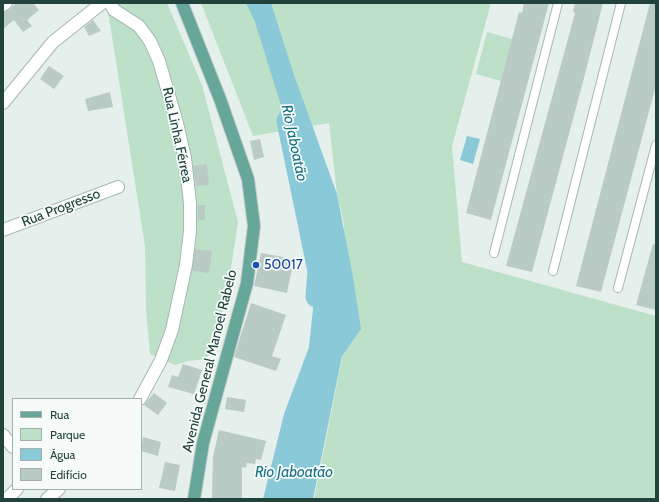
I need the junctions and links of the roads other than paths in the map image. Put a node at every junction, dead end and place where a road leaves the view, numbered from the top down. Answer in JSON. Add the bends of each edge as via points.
{"nodes":[{"id":1,"x":6,"y":3,"type":"edge"},
{"id":2,"x":102,"y":3,"type":"edge"},
{"id":3,"x":110,"y":3,"type":"edge"},
{"id":4,"x":182,"y":3,"type":"edge"},
{"id":5,"x":558,"y":3,"type":"edge"},
{"id":6,"x":621,"y":3,"type":"edge"},
{"id":7,"x":3,"y":5,"type":"edge"},
{"id":8,"x":3,"y":104,"type":"edge"},
{"id":9,"x":656,"y":145,"type":"edge"},
{"id":10,"x":118,"y":187,"type":"dead end"},
{"id":11,"x":3,"y":230,"type":"edge"},
{"id":12,"x":494,"y":253,"type":"dead end"},
{"id":13,"x":553,"y":271,"type":"dead end"},
{"id":14,"x":618,"y":288,"type":"dead end"},
{"id":15,"x":141,"y":398,"type":"edge"},
{"id":16,"x":3,"y":435,"type":"edge"},
{"id":17,"x":12,"y":446,"type":"edge"},
{"id":18,"x":16,"y":490,"type":"edge"},
{"id":19,"x":58,"y":490,"type":"edge"},
{"id":20,"x":7,"y":499,"type":"edge"},
{"id":21,"x":47,"y":499,"type":"edge"},
{"id":22,"x":194,"y":499,"type":"edge"}],
"edges":[{"from":1,"to":7,"type":"street"},
{"from":2,"to":8,"type":"street","via":[[53,42]]},
{"from":3,"to":15,"type":"street","name":"Rua Linha Férrea","via":[[114,10],[140,26],[159,61],[185,158],[190,203],[186,265],[172,330],[161,360]]},
{"from":4,"to":22,"type":"main road","name":"Avenida General Manoel Rabelo","via":[[220,99],[248,180],[254,226],[247,283],[203,443]]},
{"from":5,"to":12,"type":"lane"},
{"from":6,"to":13,"type":"lane"},
{"from":9,"to":14,"type":"lane"},
{"from":10,"to":11,"type":"street","name":"Rua Progresso"},
{"from":16,"to":17,"type":"street"},
{"from":18,"to":20,"type":"street"},
{"from":19,"to":21,"type":"street"}]}
